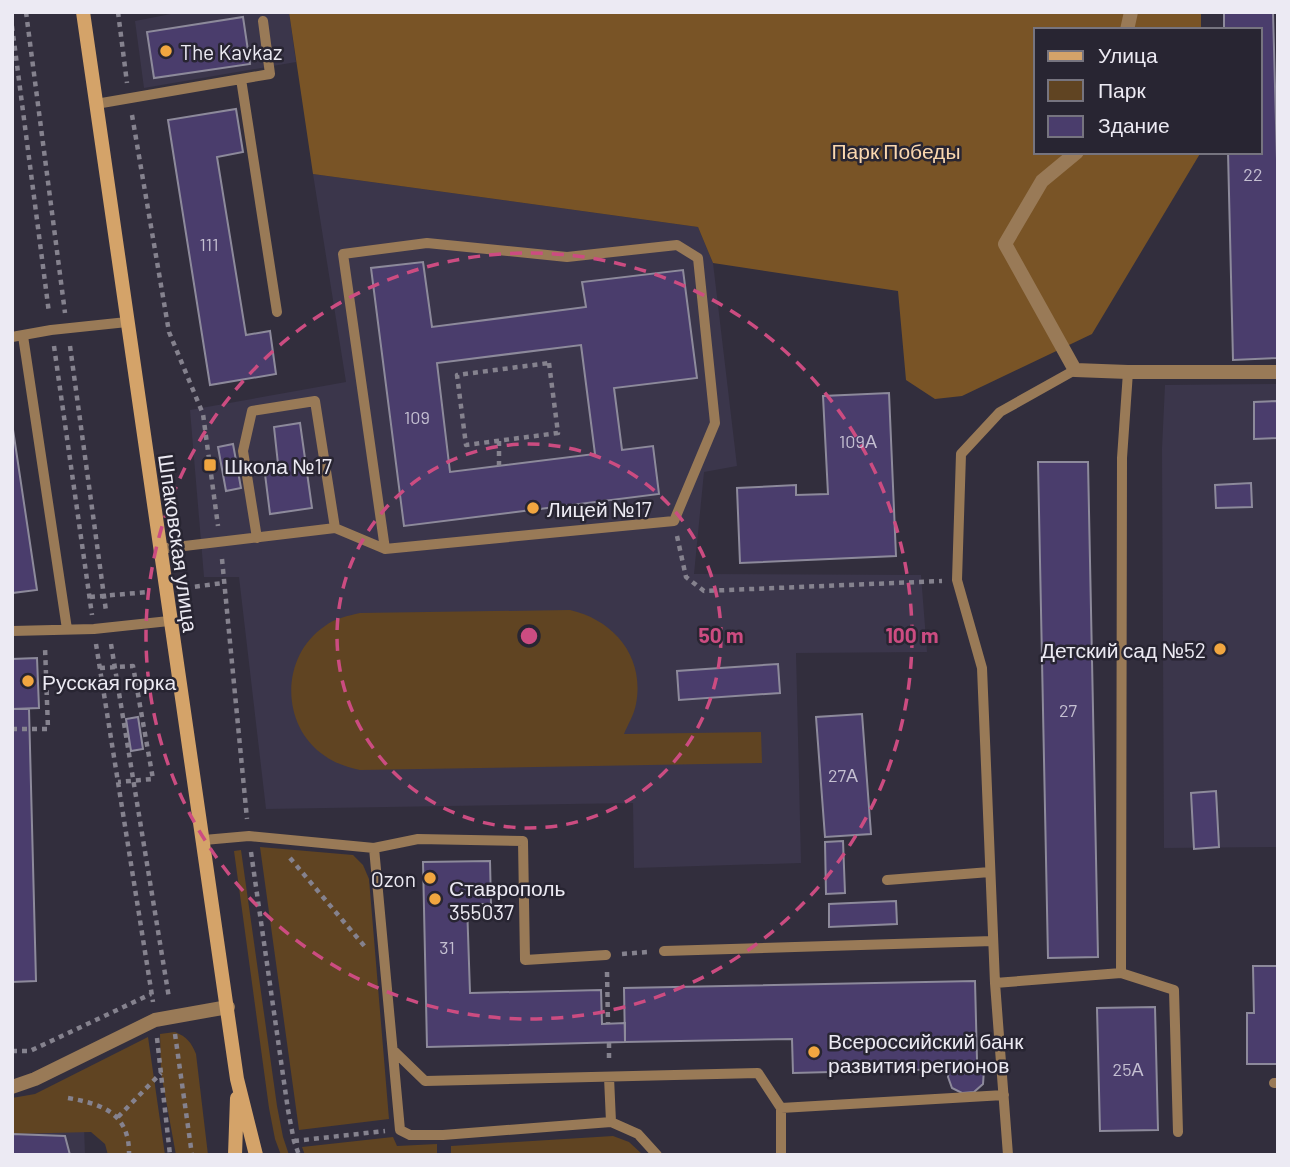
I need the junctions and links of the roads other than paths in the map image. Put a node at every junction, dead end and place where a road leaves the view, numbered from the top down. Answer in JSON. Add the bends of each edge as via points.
{"nodes":[{"id":1,"x":83,"y":12,"type":"edge"},
{"id":2,"x":263,"y":21,"type":"dead end"},
{"id":3,"x":241,"y":79,"type":"junction"},
{"id":4,"x":96,"y":104,"type":"junction"},
{"id":5,"x":1075,"y":154,"type":"edge"},
{"id":6,"x":277,"y":312,"type":"dead end"},
{"id":7,"x":127,"y":322,"type":"junction"},
{"id":8,"x":18,"y":337,"type":"edge"},
{"id":9,"x":1075,"y":370,"type":"junction"},
{"id":10,"x":1128,"y":372,"type":"junction"},
{"id":11,"x":1278,"y":372,"type":"edge"},
{"id":12,"x":335,"y":528,"type":"junction"},
{"id":13,"x":257,"y":538,"type":"junction"},
{"id":14,"x":159,"y":549,"type":"junction"},
{"id":15,"x":385,"y":550,"type":"junction"},
{"id":16,"x":169,"y":621,"type":"junction"},
{"id":17,"x":67,"y":629,"type":"junction"},
{"id":18,"x":12,"y":631,"type":"edge"},
{"id":19,"x":204,"y":840,"type":"junction"},
{"id":20,"x":374,"y":848,"type":"junction"},
{"id":21,"x":990,"y":872,"type":"junction"},
{"id":22,"x":887,"y":880,"type":"dead end"},
{"id":23,"x":993,"y":941,"type":"junction"},
{"id":24,"x":664,"y":951,"type":"road end"},
{"id":25,"x":606,"y":955,"type":"road end"},
{"id":26,"x":1121,"y":973,"type":"junction"},
{"id":27,"x":995,"y":983,"type":"junction"},
{"id":28,"x":228,"y":1007,"type":"junction"},
{"id":29,"x":393,"y":1050,"type":"junction"},
{"id":30,"x":609,"y":1077,"type":"junction"},
{"id":31,"x":237,"y":1079,"type":"junction"},
{"id":32,"x":12,"y":1087,"type":"edge"},
{"id":33,"x":1004,"y":1095,"type":"junction"},
{"id":34,"x":781,"y":1108,"type":"junction"},
{"id":35,"x":611,"y":1122,"type":"junction"},
{"id":36,"x":1178,"y":1132,"type":"dead end"},
{"id":37,"x":235,"y":1155,"type":"edge"},
{"id":38,"x":256,"y":1155,"type":"edge"},
{"id":39,"x":657,"y":1155,"type":"edge"},
{"id":40,"x":781,"y":1155,"type":"edge"},
{"id":41,"x":1008,"y":1155,"type":"edge"}],
"edges":[{"from":1,"to":4,"type":"main road","name":"Шпаковская улица"},
{"from":2,"to":3,"type":"lane","via":[[270,74]]},
{"from":3,"to":4,"type":"lane"},
{"from":3,"to":6,"type":"lane"},
{"from":4,"to":7,"type":"main road","name":"Шпаковская улица"},
{"from":5,"to":9,"type":"street","via":[[1042,181],[1005,244]]},
{"from":7,"to":8,"type":"lane"},
{"from":7,"to":14,"type":"main road","name":"Шпаковская улица"},
{"from":8,"to":17,"type":"lane"},
{"from":9,"to":10,"type":"street"},
{"from":9,"to":21,"type":"lane","via":[[1000,412],[961,454],[957,580],[982,668]]},
{"from":10,"to":11,"type":"street"},
{"from":10,"to":26,"type":"lane","via":[[1122,458]]},
{"from":12,"to":13,"type":"lane"},
{"from":12,"to":13,"type":"lane","via":[[315,401],[252,411],[243,451]]},
{"from":12,"to":15,"type":"lane"},
{"from":13,"to":14,"type":"lane"},
{"from":14,"to":16,"type":"main road","name":"Шпаковская улица"},
{"from":15,"to":15,"type":"lane","via":[[674,521],[715,423],[698,258],[677,245],[566,257],[427,243],[343,254]]},
{"from":16,"to":17,"type":"lane"},
{"from":16,"to":19,"type":"main road","name":"Шпаковская улица"},
{"from":17,"to":18,"type":"lane"},
{"from":19,"to":20,"type":"lane","via":[[249,836]]},
{"from":19,"to":28,"type":"main road","name":"Шпаковская улица"},
{"from":20,"to":25,"type":"lane","via":[[418,839],[523,841],[525,960]]},
{"from":20,"to":29,"type":"lane"},
{"from":21,"to":22,"type":"lane"},
{"from":21,"to":23,"type":"lane"},
{"from":23,"to":24,"type":"lane"},
{"from":23,"to":27,"type":"lane"},
{"from":26,"to":27,"type":"lane"},
{"from":26,"to":36,"type":"lane","via":[[1174,990]]},
{"from":27,"to":33,"type":"lane"},
{"from":28,"to":31,"type":"main road","name":"Шпаковская улица"},
{"from":28,"to":32,"type":"street","via":[[155,1020]]},
{"from":29,"to":30,"type":"lane","via":[[425,1081]]},
{"from":29,"to":35,"type":"lane","via":[[400,1130],[410,1135]]},
{"from":30,"to":34,"type":"lane","via":[[758,1073]]},
{"from":30,"to":35,"type":"lane"},
{"from":31,"to":37,"type":"main road","name":"Шпаковская улица"},
{"from":31,"to":38,"type":"main road","name":"Шпаковская улица"},
{"from":33,"to":34,"type":"lane"},
{"from":33,"to":41,"type":"lane"},
{"from":34,"to":40,"type":"lane"},
{"from":35,"to":39,"type":"lane","via":[[638,1134]]}]}
